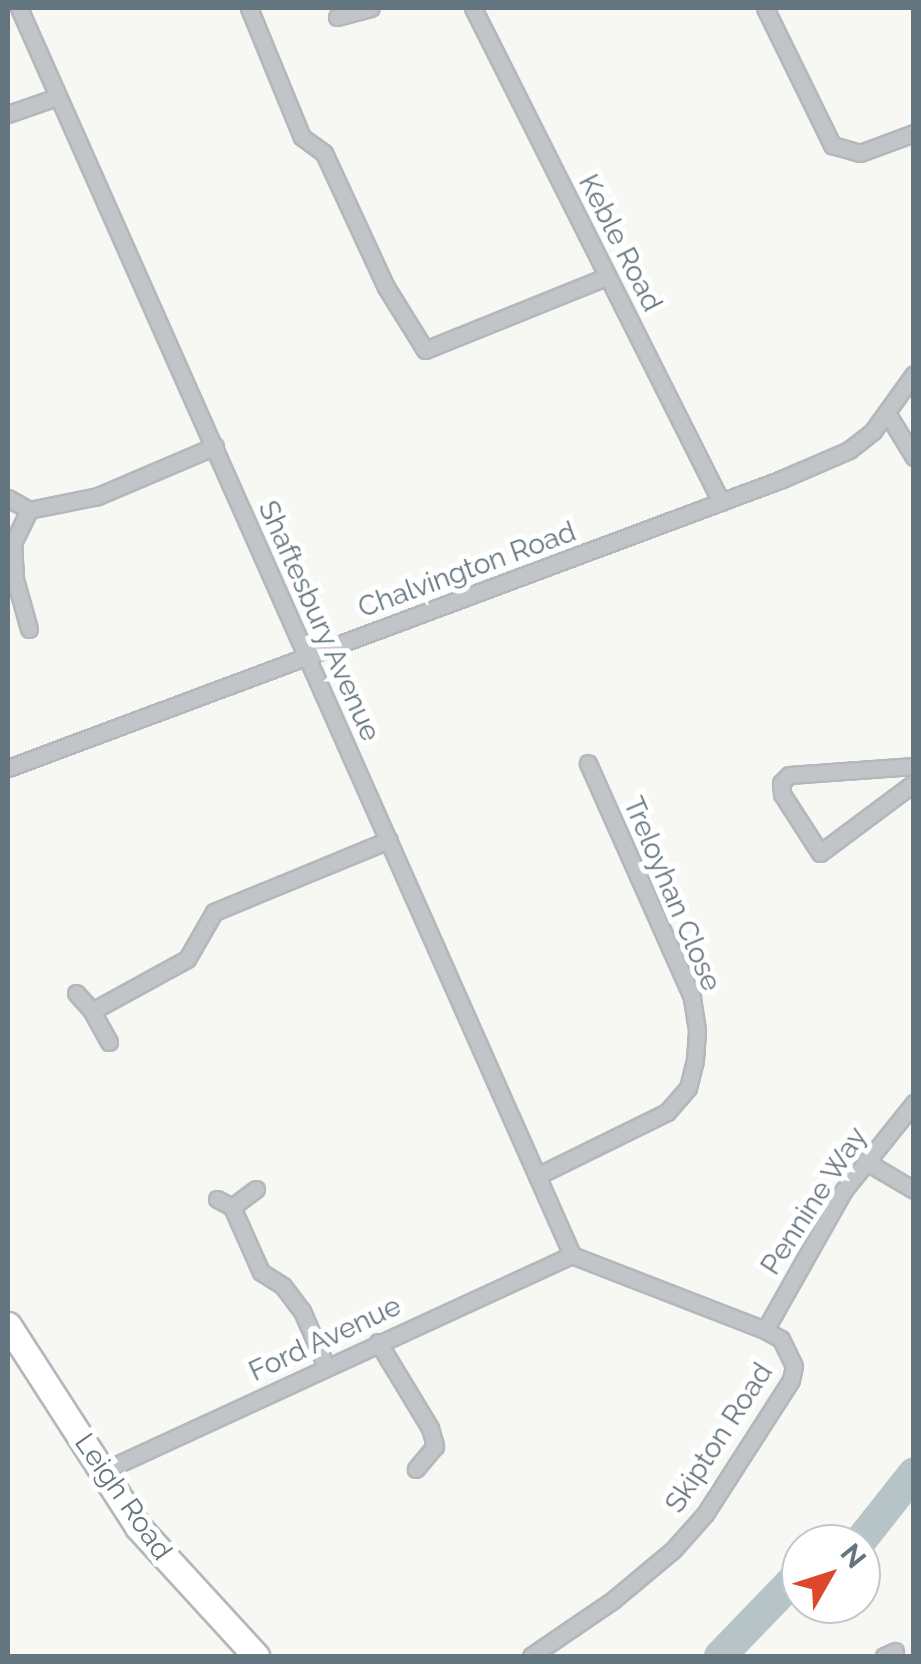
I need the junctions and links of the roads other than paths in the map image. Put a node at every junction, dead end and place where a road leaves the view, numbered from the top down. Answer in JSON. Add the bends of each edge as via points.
{"nodes":[{"id":1,"x":19,"y":8,"type":"edge"},
{"id":2,"x":249,"y":8,"type":"edge"},
{"id":3,"x":371,"y":8,"type":"edge"},
{"id":4,"x":473,"y":8,"type":"edge"},
{"id":5,"x":764,"y":8,"type":"edge"},
{"id":6,"x":337,"y":17,"type":"dead end"},
{"id":7,"x":57,"y":97,"type":"junction"},
{"id":8,"x":8,"y":114,"type":"edge"},
{"id":9,"x":914,"y":133,"type":"edge"},
{"id":10,"x":608,"y":276,"type":"junction"},
{"id":11,"x":914,"y":374,"type":"edge"},
{"id":12,"x":887,"y":413,"type":"junction"},
{"id":13,"x":215,"y":446,"type":"junction"},
{"id":14,"x":914,"y":457,"type":"edge"},
{"id":15,"x":8,"y":498,"type":"edge"},
{"id":16,"x":720,"y":502,"type":"junction"},
{"id":17,"x":29,"y":510,"type":"junction"},
{"id":18,"x":28,"y":629,"type":"dead end"},
{"id":19,"x":308,"y":656,"type":"junction"},
{"id":20,"x":588,"y":763,"type":"dead end"},
{"id":21,"x":914,"y":766,"type":"edge"},
{"id":22,"x":8,"y":768,"type":"edge"},
{"id":23,"x":597,"y":782,"type":"junction"},
{"id":24,"x":914,"y":783,"type":"edge"},
{"id":25,"x":579,"y":790,"type":"dead end"},
{"id":26,"x":389,"y":840,"type":"junction"},
{"id":27,"x":76,"y":993,"type":"dead end"},
{"id":28,"x":92,"y":1011,"type":"junction"},
{"id":29,"x":109,"y":1042,"type":"dead end"},
{"id":30,"x":914,"y":1103,"type":"edge"},
{"id":31,"x":865,"y":1161,"type":"junction"},
{"id":32,"x":537,"y":1176,"type":"junction"},
{"id":33,"x":256,"y":1188,"type":"dead end"},
{"id":34,"x":914,"y":1190,"type":"edge"},
{"id":35,"x":572,"y":1255,"type":"junction"},
{"id":36,"x":8,"y":1324,"type":"edge"},
{"id":37,"x":765,"y":1330,"type":"junction"},
{"id":38,"x":378,"y":1342,"type":"junction"},
{"id":39,"x":326,"y":1366,"type":"junction"},
{"id":40,"x":416,"y":1468,"type":"dead end"},
{"id":41,"x":100,"y":1472,"type":"junction"},
{"id":42,"x":256,"y":1656,"type":"edge"},
{"id":43,"x":531,"y":1656,"type":"edge"}],
"edges":[{"from":1,"to":7,"type":"street","name":"Shaftesbury Avenue"},
{"from":2,"to":10,"type":"street","via":[[302,137],[324,153],[386,287],[424,350]]},
{"from":3,"to":6,"type":"street"},
{"from":4,"to":10,"type":"street","name":"Keble Road"},
{"from":5,"to":9,"type":"street","via":[[832,145],[860,152]]},
{"from":7,"to":8,"type":"street"},
{"from":7,"to":13,"type":"street","name":"Shaftesbury Avenue"},
{"from":10,"to":16,"type":"street","name":"Keble Road"},
{"from":11,"to":12,"type":"street","name":"Chalvington Road"},
{"from":12,"to":14,"type":"street"},
{"from":12,"to":16,"type":"street","name":"Chalvington Road","via":[[849,450]]},
{"from":13,"to":17,"type":"street","via":[[98,496]]},
{"from":13,"to":19,"type":"street","name":"Shaftesbury Avenue"},
{"from":15,"to":17,"type":"street"},
{"from":16,"to":19,"type":"street","name":"Chalvington Road"},
{"from":17,"to":18,"type":"street","via":[[13,543]]},
{"from":19,"to":22,"type":"street","name":"Chalvington Road"},
{"from":19,"to":26,"type":"street","name":"Shaftesbury Avenue"},
{"from":20,"to":23,"type":"street","name":"Treloyhan Close"},
{"from":21,"to":24,"type":"street","via":[[789,775],[780,783],[820,853]]},
{"from":23,"to":25,"type":"street","name":"Treloyhan Close"},
{"from":23,"to":32,"type":"street","name":"Treloyhan Close","via":[[692,998],[695,1060],[688,1088],[667,1112]]},
{"from":26,"to":28,"type":"street","via":[[214,912],[187,958]]},
{"from":26,"to":32,"type":"street","name":"Shaftesbury Avenue"},
{"from":27,"to":28,"type":"street"},
{"from":28,"to":29,"type":"street"},
{"from":30,"to":31,"type":"street","name":"Pennine Way"},
{"from":31,"to":34,"type":"street"},
{"from":31,"to":37,"type":"street","name":"Pennine Way"},
{"from":32,"to":35,"type":"street","name":"Shaftesbury Avenue"},
{"from":33,"to":39,"type":"street","via":[[224,1203],[261,1272],[283,1286],[302,1311]]},
{"from":35,"to":37,"type":"street","name":"Skipton Road"},
{"from":35,"to":38,"type":"street","name":"Ford Avenue"},
{"from":36,"to":41,"type":"main road","name":"Leigh Road"},
{"from":37,"to":43,"type":"street","name":"Skipton Road","via":[[789,1351],[792,1380],[705,1514],[612,1600]]},
{"from":38,"to":39,"type":"street","name":"Ford Avenue"},
{"from":38,"to":40,"type":"street","via":[[430,1428],[435,1446]]},
{"from":39,"to":41,"type":"street","name":"Ford Avenue"},
{"from":41,"to":42,"type":"main road","name":"Leigh Road","via":[[158,1552]]}]}
